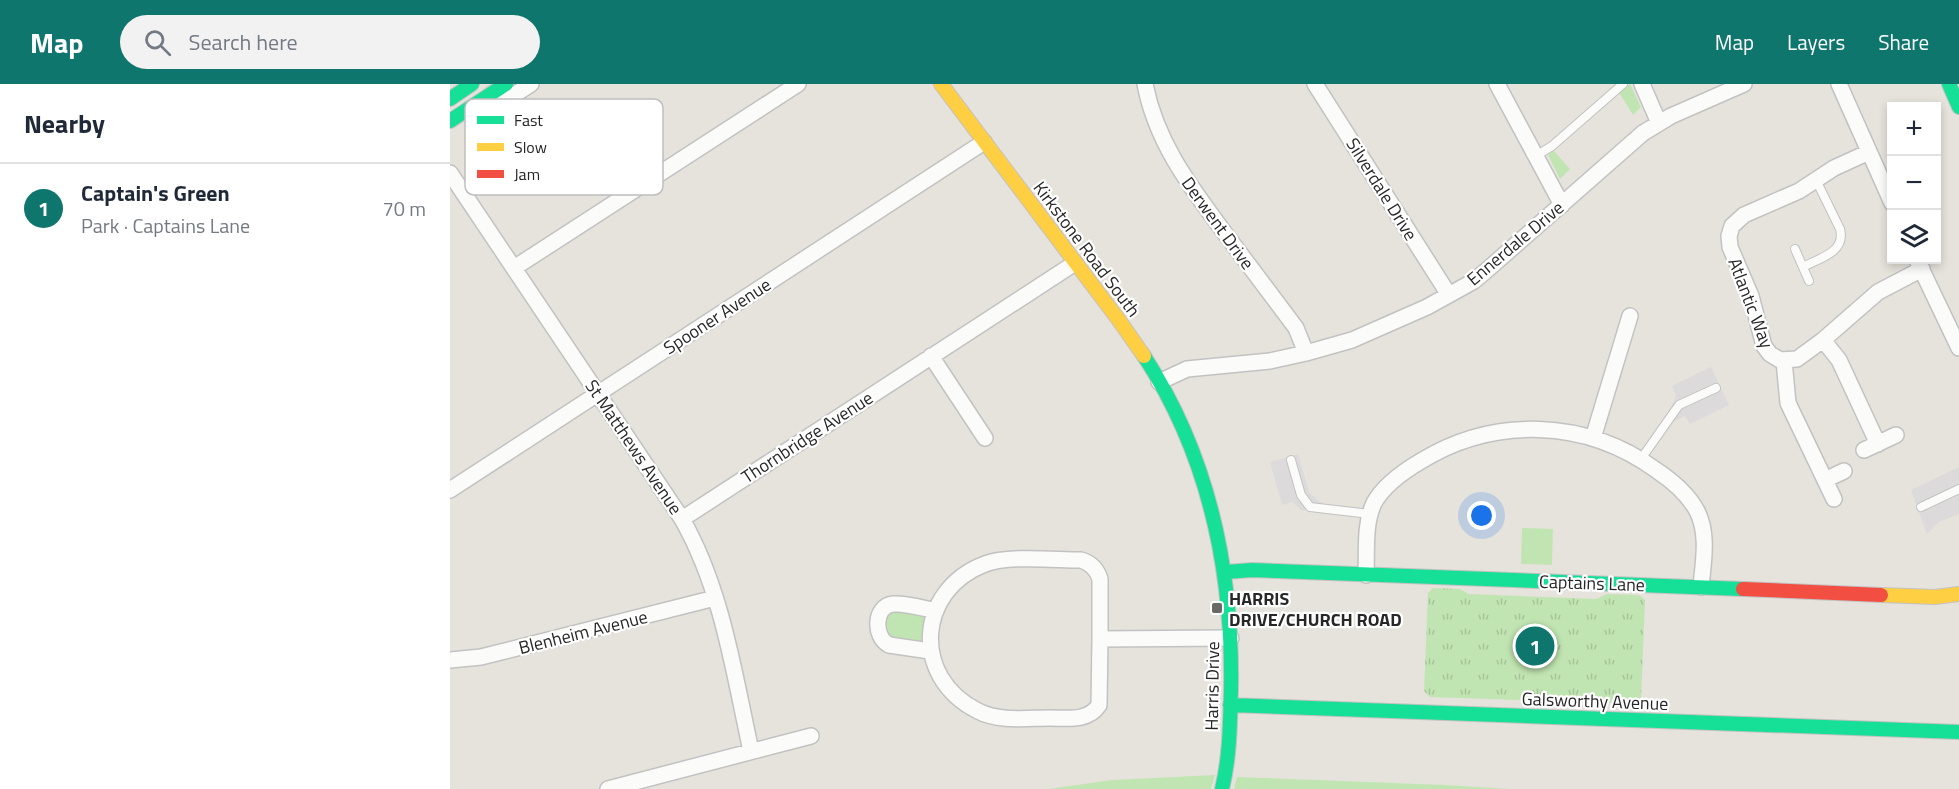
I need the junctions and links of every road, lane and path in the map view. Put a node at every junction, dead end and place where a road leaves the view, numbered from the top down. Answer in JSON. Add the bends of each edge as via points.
{"nodes":[{"id":1,"x":472,"y":84,"type":"edge"},
{"id":2,"x":506,"y":84,"type":"edge"},
{"id":3,"x":531,"y":84,"type":"edge"},
{"id":4,"x":798,"y":84,"type":"edge"},
{"id":5,"x":941,"y":84,"type":"edge"},
{"id":6,"x":1145,"y":84,"type":"edge"},
{"id":7,"x":1315,"y":84,"type":"edge"},
{"id":8,"x":1497,"y":84,"type":"edge"},
{"id":9,"x":1623,"y":84,"type":"edge"},
{"id":10,"x":1641,"y":84,"type":"edge"},
{"id":11,"x":1744,"y":84,"type":"edge"},
{"id":12,"x":1839,"y":84,"type":"edge"},
{"id":13,"x":1950,"y":84,"type":"edge"},
{"id":14,"x":490,"y":94,"type":"junction"},
{"id":15,"x":450,"y":99,"type":"edge"},
{"id":16,"x":483,"y":99,"type":"edge"},
{"id":17,"x":1959,"y":107,"type":"edge"},
{"id":18,"x":465,"y":111,"type":"edge"},
{"id":19,"x":450,"y":121,"type":"edge"},
{"id":20,"x":1659,"y":123,"type":"junction"},
{"id":21,"x":984,"y":142,"type":"junction"},
{"id":22,"x":1869,"y":152,"type":"junction"},
{"id":23,"x":1536,"y":156,"type":"junction"},
{"id":24,"x":663,"y":171,"type":"edge"},
{"id":25,"x":450,"y":173,"type":"edge"},
{"id":26,"x":1816,"y":180,"type":"junction"},
{"id":27,"x":1887,"y":192,"type":"edge"},
{"id":28,"x":465,"y":195,"type":"edge"},
{"id":29,"x":465,"y":195,"type":"edge"},
{"id":30,"x":627,"y":195,"type":"edge"},
{"id":31,"x":1562,"y":205,"type":"junction"},
{"id":32,"x":1795,"y":249,"type":"dead end"},
{"id":33,"x":1075,"y":263,"type":"junction"},
{"id":34,"x":1920,"y":264,"type":"edge"},
{"id":35,"x":1803,"y":267,"type":"junction"},
{"id":36,"x":514,"y":268,"type":"junction"},
{"id":37,"x":1809,"y":281,"type":"dead end"},
{"id":38,"x":1449,"y":295,"type":"junction"},
{"id":39,"x":1630,"y":316,"type":"dead end"},
{"id":40,"x":1823,"y":340,"type":"junction"},
{"id":41,"x":1959,"y":348,"type":"edge"},
{"id":42,"x":1306,"y":353,"type":"junction"},
{"id":43,"x":931,"y":356,"type":"junction"},
{"id":44,"x":1784,"y":361,"type":"junction"},
{"id":45,"x":1159,"y":382,"type":"junction"},
{"id":46,"x":1716,"y":388,"type":"dead end"},
{"id":47,"x":598,"y":394,"type":"junction"},
{"id":48,"x":1896,"y":435,"type":"dead end"},
{"id":49,"x":985,"y":438,"type":"dead end"},
{"id":50,"x":1593,"y":438,"type":"junction"},
{"id":51,"x":1190,"y":444,"type":"joint"},
{"id":52,"x":1641,"y":459,"type":"junction"},
{"id":53,"x":1291,"y":460,"type":"dead end"},
{"id":54,"x":1844,"y":471,"type":"dead end"},
{"id":55,"x":1825,"y":480,"type":"junction"},
{"id":56,"x":1959,"y":489,"type":"edge"},
{"id":57,"x":450,"y":490,"type":"edge"},
{"id":58,"x":1834,"y":499,"type":"dead end"},
{"id":59,"x":1921,"y":507,"type":"dead end"},
{"id":60,"x":1370,"y":514,"type":"junction"},
{"id":61,"x":682,"y":519,"type":"junction"},
{"id":62,"x":1226,"y":572,"type":"junction"},
{"id":63,"x":1366,"y":575,"type":"junction"},
{"id":64,"x":1701,"y":587,"type":"junction"},
{"id":65,"x":1959,"y":594,"type":"edge"},
{"id":66,"x":715,"y":598,"type":"junction"},
{"id":67,"x":936,"y":610,"type":"junction"},
{"id":68,"x":1232,"y":638,"type":"junction"},
{"id":69,"x":1100,"y":639,"type":"junction"},
{"id":70,"x":930,"y":651,"type":"junction"},
{"id":71,"x":450,"y":660,"type":"edge"},
{"id":72,"x":1230,"y":705,"type":"junction"},
{"id":73,"x":1959,"y":732,"type":"edge"},
{"id":74,"x":811,"y":736,"type":"dead end"},
{"id":75,"x":751,"y":751,"type":"junction"},
{"id":76,"x":608,"y":789,"type":"edge"},
{"id":77,"x":1222,"y":789,"type":"edge"}],
"edges":[{"from":1,"to":15,"type":"main road"},
{"from":2,"to":14,"type":"main road"},
{"from":3,"to":14,"type":"street","via":[[514,95]]},
{"from":4,"to":24,"type":"street"},
{"from":5,"to":21,"type":"main road","name":"Kirkstone Road South"},
{"from":6,"to":42,"type":"street","name":"Derwent Drive","via":[[1158,127],[1175,163],[1296,328]]},
{"from":7,"to":38,"type":"street","name":"Silverdale Drive"},
{"from":8,"to":23,"type":"street"},
{"from":9,"to":23,"type":"lane"},
{"from":10,"to":20,"type":"street"},
{"from":11,"to":20,"type":"street","name":"Ennerdale Drive"},
{"from":12,"to":22,"type":"street"},
{"from":13,"to":17,"type":"main road"},
{"from":14,"to":16,"type":"main road"},
{"from":18,"to":19,"type":"main road"},
{"from":20,"to":31,"type":"street","name":"Ennerdale Drive","via":[[1634,140]]},
{"from":21,"to":33,"type":"main road","name":"Kirkstone Road South"},
{"from":21,"to":47,"type":"street","name":"Spooner Avenue"},
{"from":22,"to":26,"type":"street","name":"Atlantic Way"},
{"from":22,"to":27,"type":"street"},
{"from":23,"to":31,"type":"street"},
{"from":25,"to":28,"type":"street","name":"St Matthews Avenue"},
{"from":26,"to":35,"type":"lane","via":[[1842,237],[1837,248]]},
{"from":26,"to":44,"type":"street","name":"Atlantic Way","via":[[1739,218],[1729,236],[1764,346]]},
{"from":29,"to":36,"type":"street","name":"St Matthews Avenue"},
{"from":30,"to":36,"type":"street"},
{"from":31,"to":38,"type":"street","name":"Ennerdale Drive","via":[[1474,281]]},
{"from":32,"to":35,"type":"lane"},
{"from":33,"to":43,"type":"street","name":"Thornbridge Avenue"},
{"from":33,"to":45,"type":"main road","name":"Kirkstone Road South"},
{"from":34,"to":40,"type":"street","name":"Atlantic Way","via":[[1878,292]]},
{"from":34,"to":41,"type":"street"},
{"from":35,"to":37,"type":"lane"},
{"from":36,"to":47,"type":"street","name":"St Matthews Avenue"},
{"from":38,"to":42,"type":"street","name":"Ennerdale Drive","via":[[1373,332]]},
{"from":39,"to":50,"type":"street"},
{"from":40,"to":44,"type":"street","name":"Atlantic Way","via":[[1802,357]]},
{"from":40,"to":48,"type":"street","via":[[1839,360],[1871,447]]},
{"from":42,"to":45,"type":"street","name":"Ennerdale Drive","via":[[1255,363],[1187,369]]},
{"from":43,"to":49,"type":"street"},
{"from":43,"to":61,"type":"street","name":"Thornbridge Avenue"},
{"from":44,"to":55,"type":"street","via":[[1788,403]]},
{"from":45,"to":51,"type":"main road","name":"Kirkstone Road South"},
{"from":46,"to":52,"type":"lane","via":[[1679,405]]},
{"from":47,"to":57,"type":"street","name":"Spooner Avenue"},
{"from":47,"to":61,"type":"street","name":"St Matthews Avenue"},
{"from":50,"to":52,"type":"street"},
{"from":50,"to":60,"type":"street","via":[[1531,429],[1467,439],[1400,476],[1382,492]]},
{"from":51,"to":62,"type":"main road","name":"Harris Drive","via":[[1210,499]]},
{"from":52,"to":64,"type":"street","via":[[1672,482],[1697,511],[1703,531]]},
{"from":53,"to":60,"type":"lane","via":[[1301,495],[1310,507]]},
{"from":54,"to":55,"type":"street"},
{"from":55,"to":58,"type":"street"},
{"from":56,"to":59,"type":"lane"},
{"from":60,"to":63,"type":"street"},
{"from":61,"to":66,"type":"street","name":"St Matthews Avenue"},
{"from":62,"to":63,"type":"main road","name":"Captains Lane"},
{"from":62,"to":68,"type":"main road","name":"Harris Drive"},
{"from":63,"to":64,"type":"main road","name":"Captains Lane"},
{"from":64,"to":65,"type":"main road","name":"Captains Lane","via":[[1935,597]]},
{"from":66,"to":71,"type":"street","name":"Blenheim Avenue","via":[[481,657]]},
{"from":66,"to":75,"type":"street","name":"St Matthews Avenue"},
{"from":67,"to":69,"type":"street","via":[[955,582],[988,563],[1081,560],[1098,573]]},
{"from":67,"to":70,"type":"street"},
{"from":67,"to":70,"type":"street","via":[[893,604],[879,616],[877,631],[884,643]]},
{"from":68,"to":69,"type":"street"},
{"from":68,"to":72,"type":"main road","name":"Harris Drive"},
{"from":69,"to":70,"type":"street","via":[[1099,705],[1084,717],[1006,718],[980,712],[956,698],[944,684]]},
{"from":72,"to":73,"type":"main road","name":"Galsworthy Avenue"},
{"from":72,"to":77,"type":"main road","name":"Harris Drive"},
{"from":74,"to":75,"type":"street"},
{"from":75,"to":76,"type":"street"}]}
